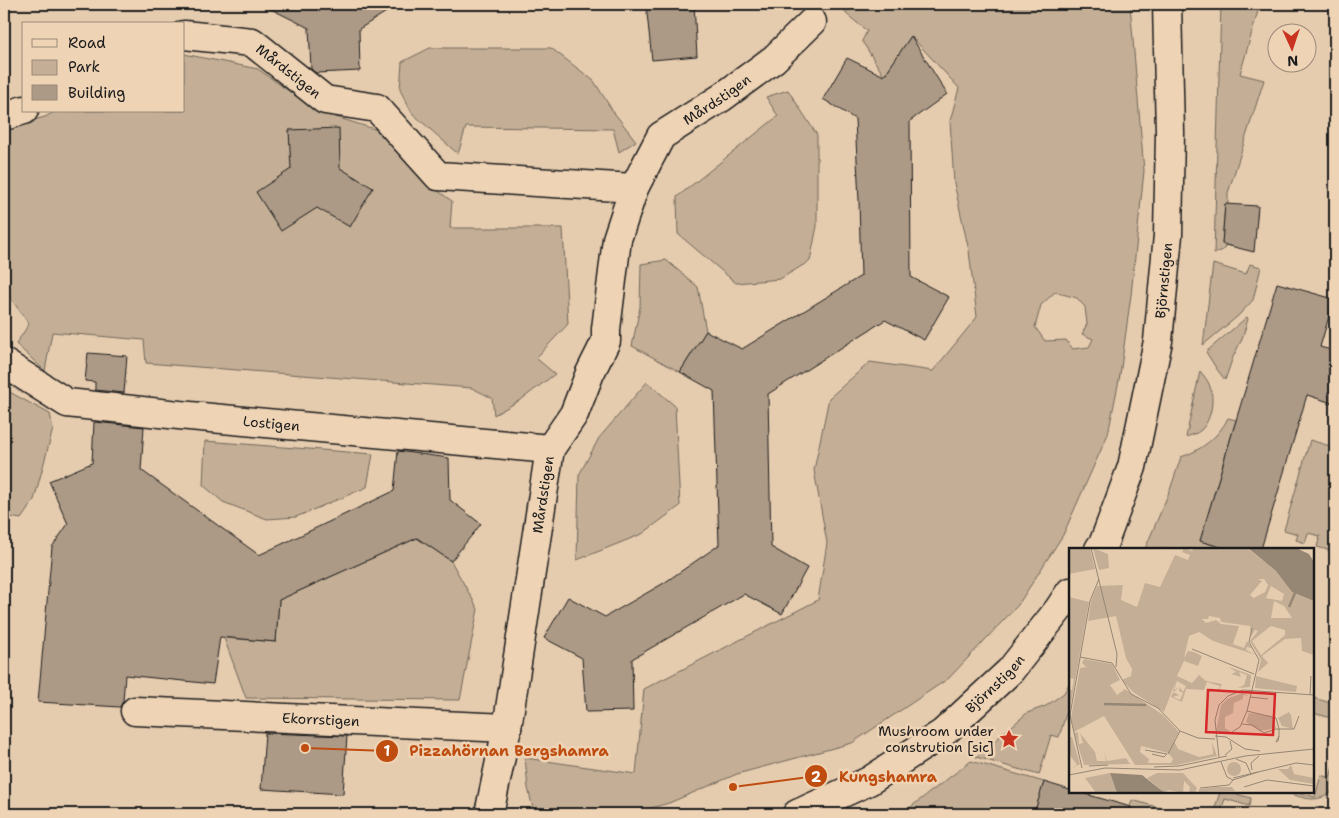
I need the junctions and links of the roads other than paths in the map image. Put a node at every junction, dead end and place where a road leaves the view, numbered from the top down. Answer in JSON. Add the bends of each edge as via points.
{"nodes":[{"id":1,"x":1167,"y":4,"type":"edge"},
{"id":2,"x":812,"y":22,"type":"dead end"},
{"id":3,"x":185,"y":35,"type":"edge"},
{"id":4,"x":22,"y":111,"type":"edge"},
{"id":5,"x":4,"y":116,"type":"edge"},
{"id":6,"x":634,"y":188,"type":"junction"},
{"id":7,"x":4,"y":363,"type":"edge"},
{"id":8,"x":550,"y":449,"type":"junction"},
{"id":9,"x":1100,"y":548,"type":"edge"},
{"id":10,"x":1069,"y":594,"type":"edge"},
{"id":11,"x":135,"y":711,"type":"dead end"},
{"id":12,"x":507,"y":728,"type":"junction"},
{"id":13,"x":489,"y":814,"type":"edge"},
{"id":14,"x":797,"y":814,"type":"edge"}],
"edges":[{"from":1,"to":9,"type":"street","name":"Björnstigen","via":[[1168,235],[1158,341],[1132,467]]},
{"from":2,"to":6,"type":"street","name":"Mårdstigen","via":[[774,60],[661,136]]},
{"from":3,"to":6,"type":"street","name":"Mårdstigen","via":[[252,42],[325,100],[377,108],[438,176]]},
{"from":4,"to":5,"type":"street"},
{"from":6,"to":8,"type":"street","name":"Mårdstigen","via":[[617,238],[606,341],[574,414]]},
{"from":7,"to":8,"type":"street","name":"Lostigen","via":[[67,403]]},
{"from":8,"to":12,"type":"street","name":"Mårdstigen"},
{"from":10,"to":14,"type":"street","name":"Björnstigen","via":[[1010,671],[943,733],[869,781]]},
{"from":11,"to":12,"type":"street","name":"Ekorrstigen"},
{"from":12,"to":13,"type":"street","name":"Mårdstigen"}]}
